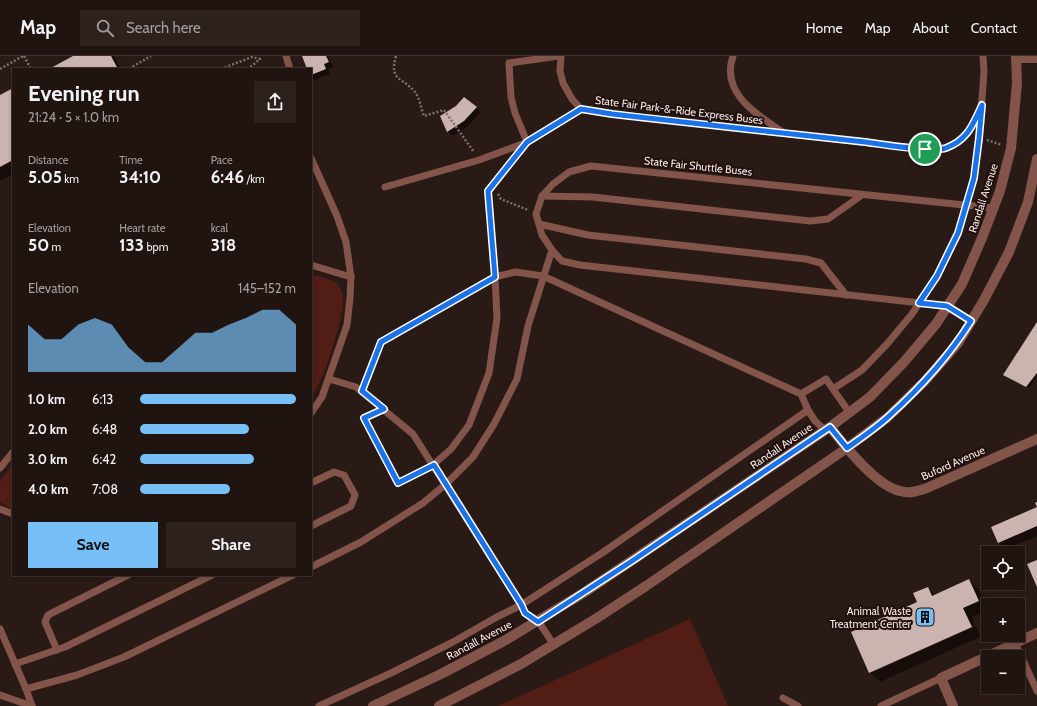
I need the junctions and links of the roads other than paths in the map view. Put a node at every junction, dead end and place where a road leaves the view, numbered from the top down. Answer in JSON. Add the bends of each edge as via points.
{"nodes":[{"id":1,"x":286,"y":56,"type":"edge"},
{"id":2,"x":560,"y":56,"type":"edge"},
{"id":3,"x":733,"y":56,"type":"edge"},
{"id":4,"x":983,"y":56,"type":"edge"},
{"id":5,"x":1016,"y":57,"type":"edge"},
{"id":6,"x":1037,"y":58,"type":"edge"},
{"id":7,"x":290,"y":68,"type":"edge"},
{"id":8,"x":982,"y":105,"type":"junction"},
{"id":9,"x":581,"y":109,"type":"junction"},
{"id":10,"x":785,"y":134,"type":"junction"},
{"id":11,"x":527,"y":142,"type":"junction"},
{"id":12,"x":1037,"y":159,"type":"edge"},
{"id":13,"x":312,"y":160,"type":"edge"},
{"id":14,"x":385,"y":187,"type":"dead end"},
{"id":15,"x":862,"y":195,"type":"junction"},
{"id":16,"x":542,"y":196,"type":"junction"},
{"id":17,"x":966,"y":206,"type":"junction"},
{"id":18,"x":993,"y":208,"type":"junction"},
{"id":19,"x":539,"y":224,"type":"junction"},
{"id":20,"x":552,"y":250,"type":"junction"},
{"id":21,"x":312,"y":266,"type":"edge"},
{"id":22,"x":544,"y":276,"type":"junction"},
{"id":23,"x":351,"y":277,"type":"junction"},
{"id":24,"x":495,"y":277,"type":"junction"},
{"id":25,"x":846,"y":295,"type":"junction"},
{"id":26,"x":919,"y":303,"type":"junction"},
{"id":27,"x":947,"y":306,"type":"junction"},
{"id":28,"x":971,"y":321,"type":"junction"},
{"id":29,"x":328,"y":379,"type":"junction"},
{"id":30,"x":833,"y":389,"type":"junction"},
{"id":31,"x":362,"y":391,"type":"junction"},
{"id":32,"x":801,"y":394,"type":"junction"},
{"id":33,"x":384,"y":409,"type":"junction"},
{"id":34,"x":808,"y":410,"type":"junction"},
{"id":35,"x":312,"y":412,"type":"edge"},
{"id":36,"x":849,"y":412,"type":"junction"},
{"id":37,"x":827,"y":429,"type":"junction"},
{"id":38,"x":1037,"y":439,"type":"edge"},
{"id":39,"x":847,"y":448,"type":"junction"},
{"id":40,"x":12,"y":453,"type":"edge"},
{"id":41,"x":434,"y":465,"type":"junction"},
{"id":42,"x":0,"y":468,"type":"edge"},
{"id":43,"x":312,"y":483,"type":"edge"},
{"id":44,"x":446,"y":484,"type":"junction"},
{"id":45,"x":0,"y":509,"type":"edge"},
{"id":46,"x":12,"y":514,"type":"edge"},
{"id":47,"x":312,"y":526,"type":"edge"},
{"id":48,"x":312,"y":566,"type":"edge"},
{"id":49,"x":126,"y":576,"type":"edge"},
{"id":50,"x":210,"y":576,"type":"edge"},
{"id":51,"x":291,"y":576,"type":"edge"},
{"id":52,"x":521,"y":604,"type":"junction"},
{"id":53,"x":538,"y":622,"type":"junction"},
{"id":54,"x":0,"y":629,"type":"edge"},
{"id":55,"x":1037,"y":633,"type":"edge"},
{"id":56,"x":1016,"y":643,"type":"junction"},
{"id":57,"x":554,"y":645,"type":"junction"},
{"id":58,"x":57,"y":650,"type":"junction"},
{"id":59,"x":15,"y":664,"type":"junction"},
{"id":60,"x":941,"y":678,"type":"junction"},
{"id":61,"x":26,"y":689,"type":"junction"},
{"id":62,"x":1037,"y":692,"type":"edge"},
{"id":63,"x":0,"y":695,"type":"edge"},
{"id":64,"x":783,"y":698,"type":"dead end"},
{"id":65,"x":32,"y":706,"type":"edge"},
{"id":66,"x":319,"y":706,"type":"edge"},
{"id":67,"x":373,"y":706,"type":"edge"},
{"id":68,"x":438,"y":706,"type":"edge"},
{"id":69,"x":798,"y":706,"type":"edge"},
{"id":70,"x":881,"y":706,"type":"edge"},
{"id":71,"x":953,"y":706,"type":"edge"}],
"edges":[{"from":1,"to":7,"type":"lane"},
{"from":2,"to":9,"type":"lane","name":"State Fair Park-&-Ride Express Buses","via":[[563,83],[572,100]]},
{"from":2,"to":11,"type":"lane","via":[[509,63],[511,98]]},
{"from":3,"to":10,"type":"lane","name":"State Fair Park-&-Ride Express Buses","via":[[729,66],[735,92],[761,117]]},
{"from":4,"to":8,"type":"lane"},
{"from":5,"to":6,"type":"street"},
{"from":5,"to":18,"type":"street","name":"Randall Avenue","via":[[1017,83],[1011,148]]},
{"from":8,"to":10,"type":"lane","name":"State Fair Park-&-Ride Express Buses","via":[[968,133],[945,148],[925,149]]},
{"from":8,"to":17,"type":"lane","via":[[974,178]]},
{"from":9,"to":10,"type":"lane","name":"State Fair Park-&-Ride Express Buses"},
{"from":9,"to":11,"type":"lane"},
{"from":11,"to":14,"type":"lane","via":[[479,160]]},
{"from":11,"to":24,"type":"lane","via":[[488,191]]},
{"from":12,"to":28,"type":"street","via":[[1028,202],[1009,252]]},
{"from":13,"to":23,"type":"lane","via":[[346,242]]},
{"from":15,"to":16,"type":"lane","via":[[828,219],[810,222],[593,197]]},
{"from":15,"to":16,"type":"lane","name":"State Fair Shuttle Buses","via":[[591,166],[568,172]]},
{"from":15,"to":17,"type":"lane","name":"State Fair Shuttle Buses"},
{"from":16,"to":19,"type":"lane","name":"State Fair Shuttle Buses","via":[[536,214]]},
{"from":17,"to":18,"type":"lane","name":"State Fair Shuttle Buses"},
{"from":17,"to":26,"type":"lane","via":[[958,233],[937,276]]},
{"from":18,"to":27,"type":"street","name":"Randall Avenue","via":[[962,284]]},
{"from":19,"to":20,"type":"lane","via":[[542,235]]},
{"from":19,"to":25,"type":"lane","via":[[588,235],[806,259],[821,263]]},
{"from":20,"to":22,"type":"lane"},
{"from":20,"to":25,"type":"lane","via":[[562,261],[580,265]]},
{"from":21,"to":23,"type":"lane"},
{"from":22,"to":24,"type":"lane","via":[[515,272]]},
{"from":22,"to":32,"type":"lane"},
{"from":22,"to":44,"type":"lane","via":[[528,326],[517,379],[494,424],[473,457]]},
{"from":23,"to":29,"type":"lane","via":[[347,325]]},
{"from":24,"to":31,"type":"lane","via":[[381,342]]},
{"from":24,"to":41,"type":"lane","via":[[497,318],[490,372],[468,425]]},
{"from":25,"to":26,"type":"lane"},
{"from":26,"to":27,"type":"lane"},
{"from":26,"to":30,"type":"lane","via":[[887,344],[862,370]]},
{"from":27,"to":28,"type":"lane"},
{"from":27,"to":36,"type":"street","name":"Randall Avenue","via":[[936,324],[904,362],[870,397]]},
{"from":28,"to":39,"type":"street","via":[[958,342],[925,381],[888,417]]},
{"from":29,"to":31,"type":"lane"},
{"from":29,"to":35,"type":"lane","via":[[322,397]]},
{"from":30,"to":32,"type":"lane","via":[[826,379]]},
{"from":30,"to":36,"type":"lane"},
{"from":31,"to":33,"type":"lane"},
{"from":32,"to":34,"type":"lane"},
{"from":33,"to":41,"type":"lane","via":[[413,434]]},
{"from":33,"to":41,"type":"lane","via":[[364,418],[398,483]]},
{"from":34,"to":37,"type":"lane","via":[[815,421]]},
{"from":34,"to":52,"type":"lane","via":[[620,540]]},
{"from":36,"to":37,"type":"street","name":"Randall Avenue"},
{"from":37,"to":39,"type":"street","name":"Buford Avenue"},
{"from":37,"to":53,"type":"street","name":"Randall Avenue"},
{"from":38,"to":39,"type":"street","name":"Buford Avenue","via":[[927,488],[912,492],[888,487]]},
{"from":39,"to":57,"type":"street","via":[[646,586]]},
{"from":40,"to":42,"type":"lane"},
{"from":41,"to":44,"type":"lane"},
{"from":43,"to":47,"type":"lane","via":[[334,472],[344,475],[355,495],[351,506]]},
{"from":44,"to":48,"type":"lane","via":[[390,525]]},
{"from":44,"to":52,"type":"lane"},
{"from":45,"to":46,"type":"lane"},
{"from":49,"to":58,"type":"lane","via":[[48,615],[45,622]]},
{"from":50,"to":58,"type":"lane"},
{"from":51,"to":61,"type":"lane","via":[[124,657],[77,675]]},
{"from":52,"to":53,"type":"lane","via":[[525,613]]},
{"from":52,"to":66,"type":"lane","via":[[453,642]]},
{"from":53,"to":57,"type":"lane"},
{"from":53,"to":67,"type":"street","name":"Randall Avenue","via":[[441,674]]},
{"from":54,"to":59,"type":"lane"},
{"from":55,"to":56,"type":"street"},
{"from":56,"to":60,"type":"street"},
{"from":56,"to":62,"type":"lane"},
{"from":57,"to":68,"type":"street"},
{"from":58,"to":59,"type":"lane"},
{"from":59,"to":61,"type":"lane"},
{"from":60,"to":70,"type":"lane"},
{"from":60,"to":71,"type":"street"},
{"from":61,"to":65,"type":"lane"},
{"from":63,"to":65,"type":"lane"},
{"from":64,"to":69,"type":"lane"}]}
